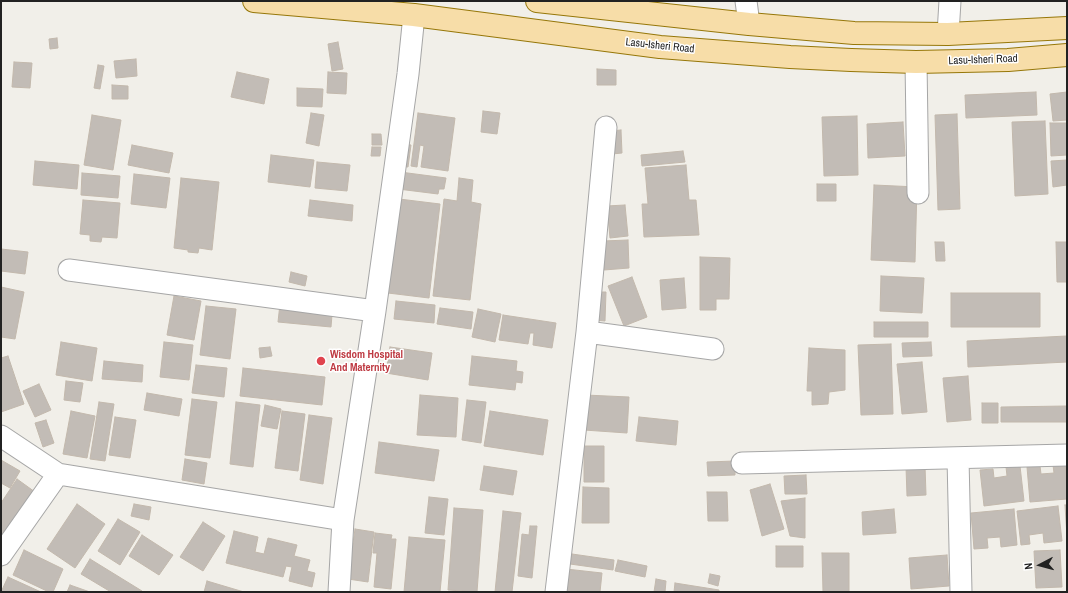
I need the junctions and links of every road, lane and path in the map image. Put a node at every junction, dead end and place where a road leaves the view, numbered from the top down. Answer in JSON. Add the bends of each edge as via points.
{"nodes":[{"id":1,"x":254,"y":1,"type":"edge"},
{"id":2,"x":537,"y":1,"type":"edge"},
{"id":3,"x":746,"y":1,"type":"edge"},
{"id":4,"x":950,"y":1,"type":"edge"},
{"id":5,"x":414,"y":15,"type":"junction"},
{"id":6,"x":749,"y":24,"type":"junction"},
{"id":7,"x":1067,"y":28,"type":"edge"},
{"id":8,"x":948,"y":34,"type":"junction"},
{"id":9,"x":1067,"y":55,"type":"edge"},
{"id":10,"x":916,"y":62,"type":"junction"},
{"id":11,"x":606,"y":127,"type":"dead end"},
{"id":12,"x":918,"y":193,"type":"dead end"},
{"id":13,"x":69,"y":270,"type":"dead end"},
{"id":14,"x":375,"y":311,"type":"junction"},
{"id":15,"x":587,"y":332,"type":"junction"},
{"id":16,"x":713,"y":349,"type":"dead end"},
{"id":17,"x":1,"y":436,"type":"edge"},
{"id":18,"x":1067,"y":455,"type":"edge"},
{"id":19,"x":958,"y":458,"type":"junction"},
{"id":20,"x":742,"y":463,"type":"dead end"},
{"id":21,"x":58,"y":474,"type":"junction"},
{"id":22,"x":343,"y":520,"type":"junction"},
{"id":23,"x":1,"y":555,"type":"edge"},
{"id":24,"x":339,"y":592,"type":"edge"},
{"id":25,"x":343,"y":592,"type":"edge"},
{"id":26,"x":556,"y":592,"type":"edge"},
{"id":27,"x":961,"y":592,"type":"edge"}],
"edges":[{"from":1,"to":5,"type":"main road","name":"Lasu-Isheri Road"},
{"from":2,"to":6,"type":"main road"},
{"from":3,"to":6,"type":"street"},
{"from":4,"to":8,"type":"street"},
{"from":5,"to":10,"type":"main road","name":"Lasu-Isheri Road","via":[[660,47],[836,60]]},
{"from":5,"to":14,"type":"street"},
{"from":6,"to":8,"type":"main road","via":[[854,33]]},
{"from":7,"to":8,"type":"main road"},
{"from":9,"to":10,"type":"main road","name":"Lasu-Isheri Road","via":[[1008,60]]},
{"from":10,"to":12,"type":"street"},
{"from":11,"to":15,"type":"street"},
{"from":13,"to":14,"type":"street"},
{"from":14,"to":22,"type":"street"},
{"from":15,"to":16,"type":"street"},
{"from":15,"to":26,"type":"street"},
{"from":17,"to":21,"type":"street"},
{"from":18,"to":19,"type":"street"},
{"from":19,"to":20,"type":"street"},
{"from":19,"to":27,"type":"street"},
{"from":21,"to":22,"type":"street"},
{"from":21,"to":23,"type":"street"},
{"from":22,"to":24,"type":"street"},
{"from":24,"to":25,"type":"street"}]}
